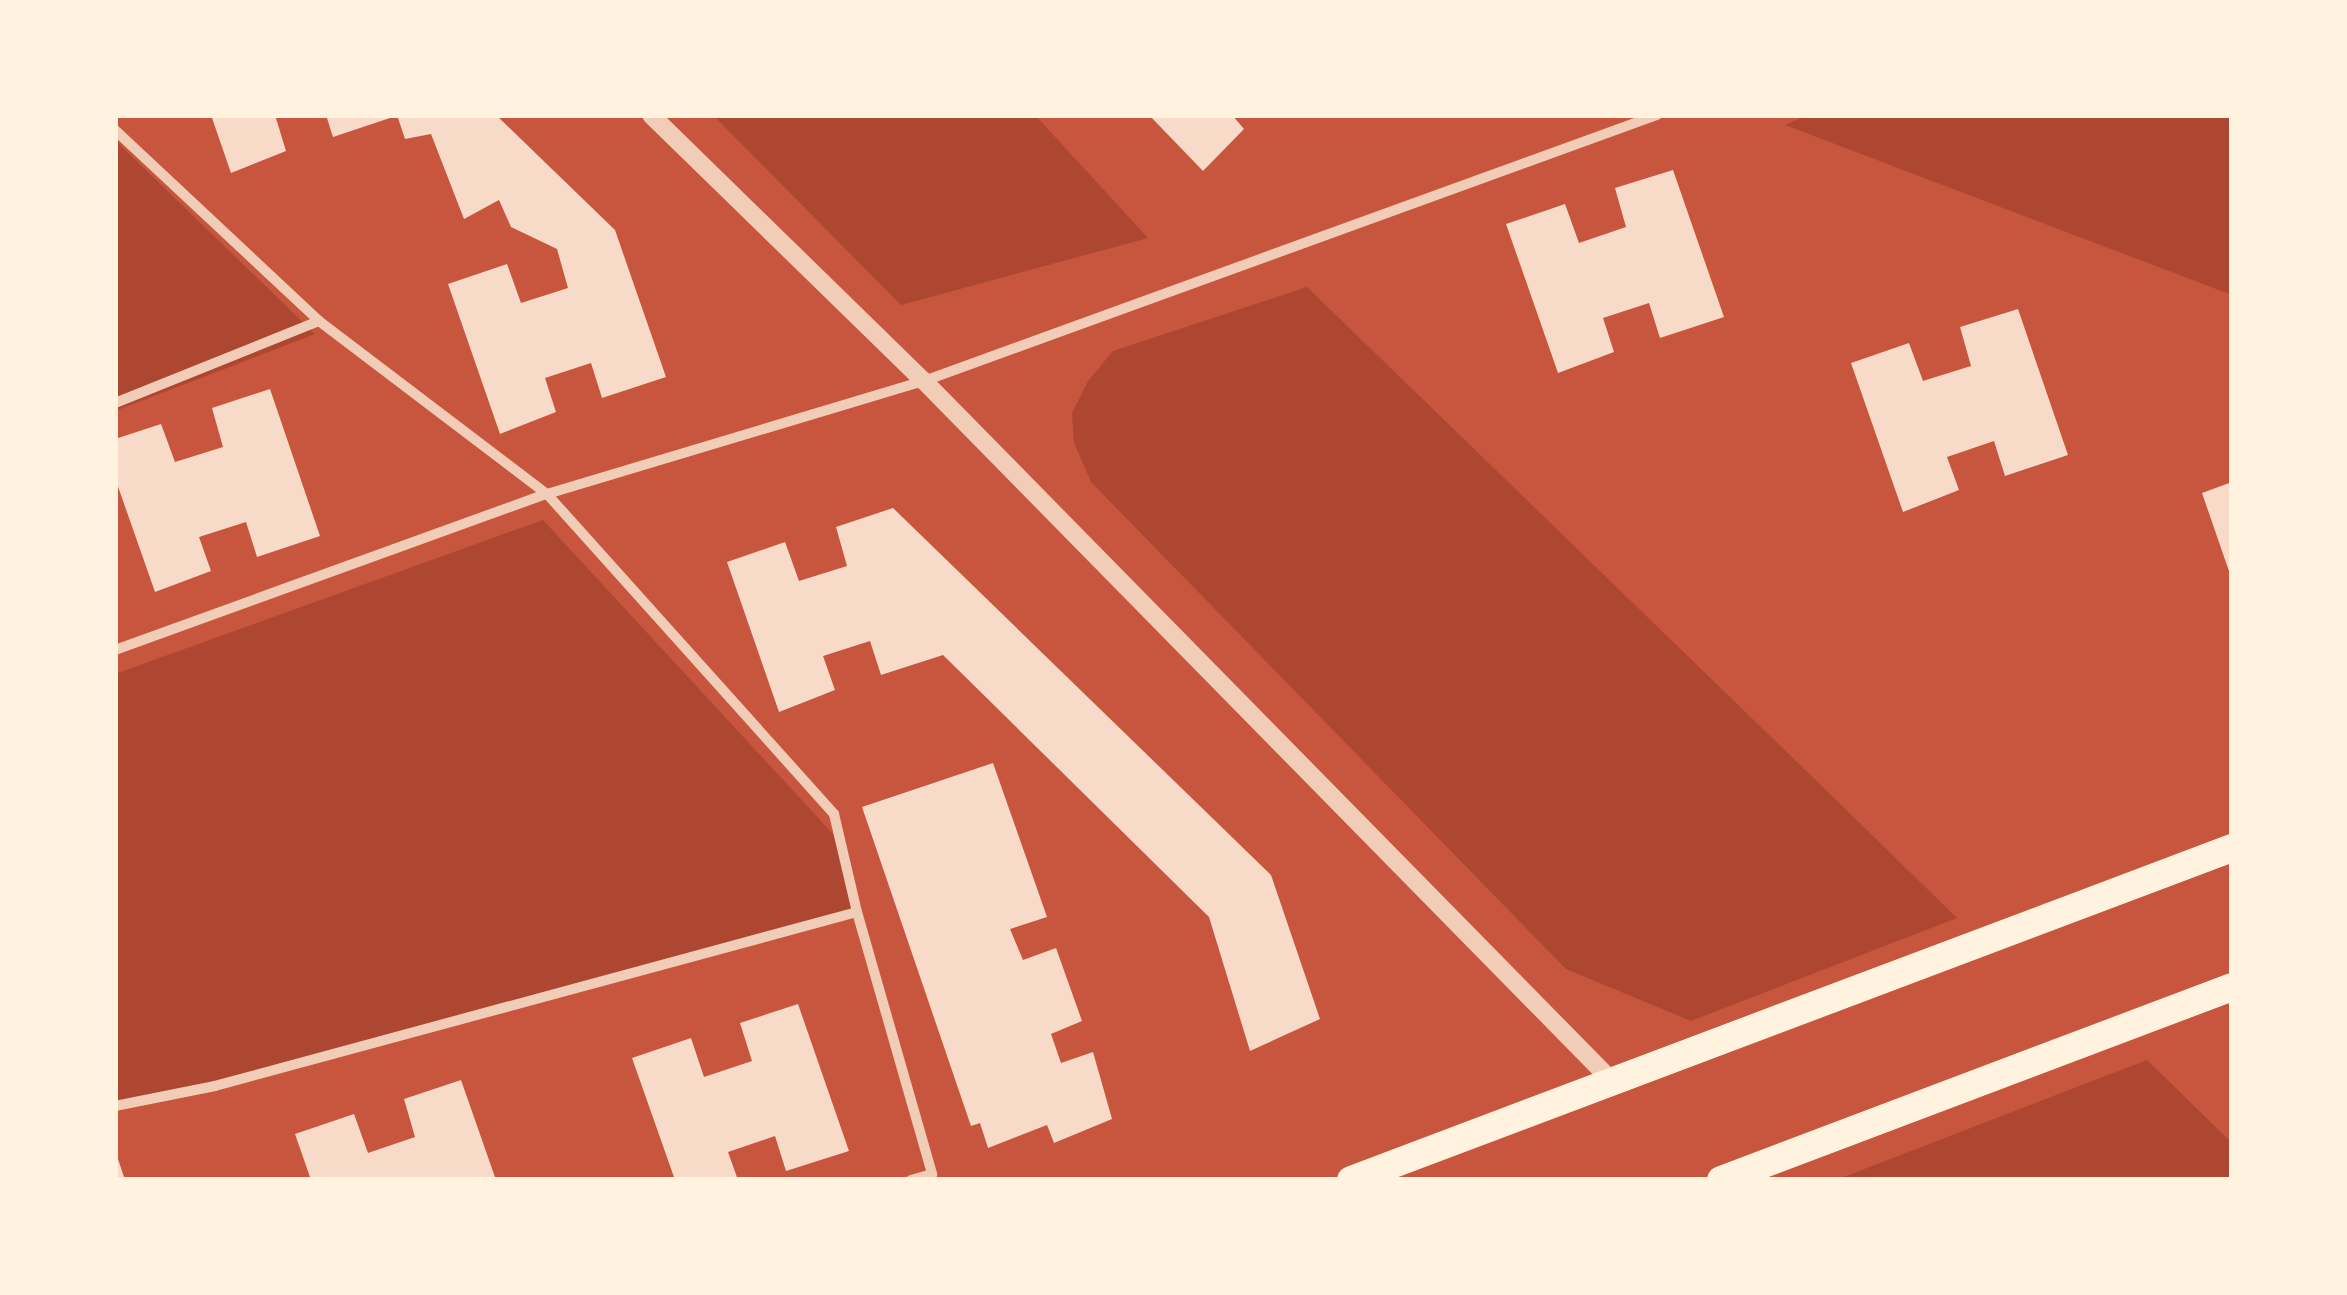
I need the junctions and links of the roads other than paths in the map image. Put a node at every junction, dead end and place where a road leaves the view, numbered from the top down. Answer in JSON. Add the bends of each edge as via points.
{"nodes":[{"id":1,"x":651,"y":115,"type":"edge"},
{"id":2,"x":1658,"y":115,"type":"edge"},
{"id":3,"x":115,"y":130,"type":"edge"},
{"id":4,"x":319,"y":321,"type":"junction"},
{"id":5,"x":924,"y":382,"type":"junction"},
{"id":6,"x":115,"y":403,"type":"edge"},
{"id":7,"x":548,"y":494,"type":"junction"},
{"id":8,"x":115,"y":650,"type":"edge"},
{"id":9,"x":2232,"y":848,"type":"edge"},
{"id":10,"x":857,"y":912,"type":"junction"},
{"id":11,"x":2232,"y":987,"type":"edge"},
{"id":12,"x":1612,"y":1081,"type":"junction"},
{"id":13,"x":115,"y":1106,"type":"edge"},
{"id":14,"x":911,"y":1180,"type":"edge"},
{"id":15,"x":1351,"y":1180,"type":"edge"},
{"id":16,"x":1721,"y":1180,"type":"edge"}],
"edges":[{"from":1,"to":5,"type":"street"},
{"from":2,"to":5,"type":"street"},
{"from":3,"to":4,"type":"street"},
{"from":4,"to":6,"type":"street"},
{"from":4,"to":7,"type":"street"},
{"from":5,"to":7,"type":"street"},
{"from":5,"to":12,"type":"street"},
{"from":7,"to":8,"type":"street"},
{"from":7,"to":10,"type":"street","via":[[834,814]]},
{"from":9,"to":12,"type":"highway"},
{"from":10,"to":13,"type":"street","via":[[215,1086]]},
{"from":10,"to":14,"type":"street","via":[[932,1174]]},
{"from":11,"to":16,"type":"highway"},
{"from":12,"to":15,"type":"highway"}]}
